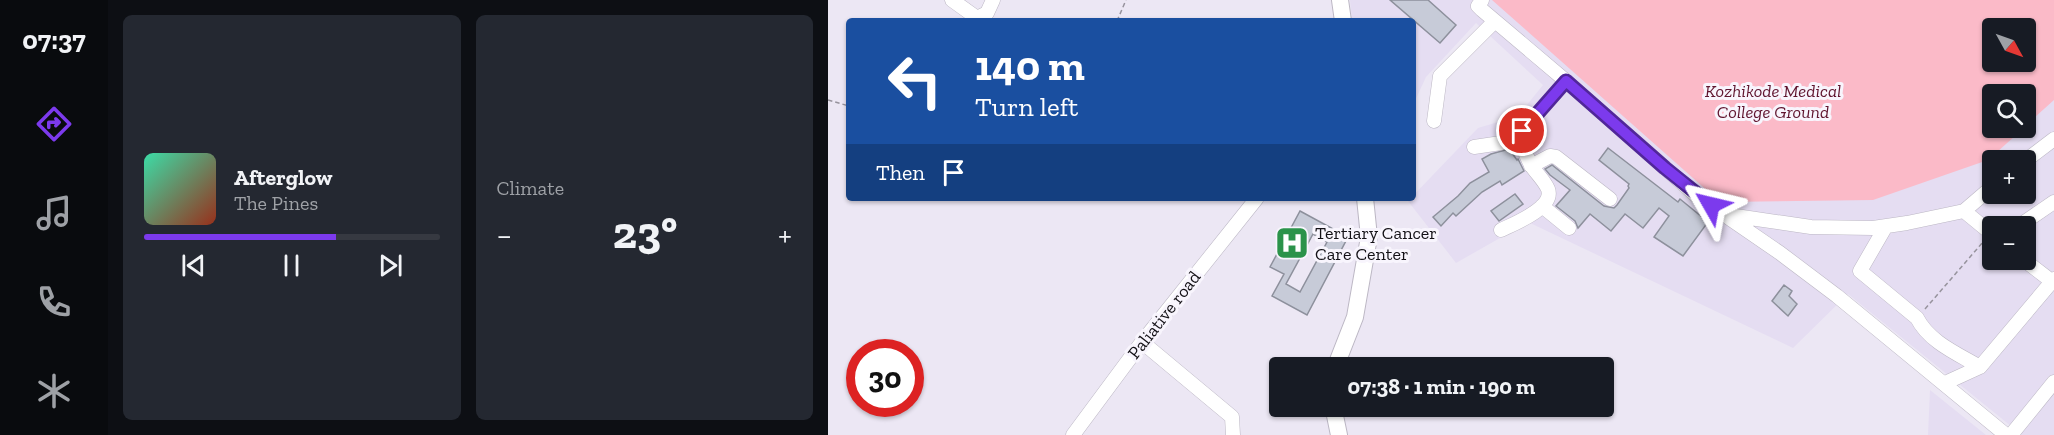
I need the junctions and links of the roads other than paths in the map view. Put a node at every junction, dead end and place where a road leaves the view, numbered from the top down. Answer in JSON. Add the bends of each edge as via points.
{"nodes":[{"id":1,"x":952,"y":0,"type":"edge"},
{"id":2,"x":993,"y":0,"type":"edge"},
{"id":3,"x":1340,"y":0,"type":"edge"},
{"id":4,"x":1477,"y":2,"type":"edge"},
{"id":5,"x":1343,"y":18,"type":"edge"},
{"id":6,"x":1495,"y":21,"type":"junction"},
{"id":7,"x":1566,"y":81,"type":"junction"},
{"id":8,"x":1434,"y":121,"type":"dead end"},
{"id":9,"x":1518,"y":134,"type":"junction"},
{"id":10,"x":2054,"y":139,"type":"edge"},
{"id":11,"x":1474,"y":147,"type":"dead end"},
{"id":12,"x":2036,"y":153,"type":"edge"},
{"id":13,"x":1531,"y":166,"type":"junction"},
{"id":14,"x":1982,"y":196,"type":"edge"},
{"id":15,"x":1610,"y":199,"type":"dead end"},
{"id":16,"x":1255,"y":201,"type":"edge"},
{"id":17,"x":1365,"y":201,"type":"edge"},
{"id":18,"x":2054,"y":202,"type":"edge"},
{"id":19,"x":1542,"y":206,"type":"junction"},
{"id":20,"x":1964,"y":211,"type":"junction"},
{"id":21,"x":1724,"y":215,"type":"junction"},
{"id":22,"x":2034,"y":216,"type":"edge"},
{"id":23,"x":1887,"y":226,"type":"junction"},
{"id":24,"x":1982,"y":226,"type":"edge"},
{"id":25,"x":1569,"y":228,"type":"dead end"},
{"id":26,"x":1500,"y":230,"type":"dead end"},
{"id":27,"x":2036,"y":269,"type":"edge"},
{"id":28,"x":2053,"y":281,"type":"edge"},
{"id":29,"x":1142,"y":342,"type":"junction"},
{"id":30,"x":1339,"y":357,"type":"edge"},
{"id":31,"x":1980,"y":367,"type":"junction"},
{"id":32,"x":2054,"y":382,"type":"edge"},
{"id":33,"x":1945,"y":383,"type":"junction"},
{"id":34,"x":1335,"y":417,"type":"edge"},
{"id":35,"x":1073,"y":435,"type":"edge"},
{"id":36,"x":1233,"y":435,"type":"edge"},
{"id":37,"x":1339,"y":435,"type":"edge"},
{"id":38,"x":2006,"y":435,"type":"edge"},
{"id":39,"x":2011,"y":435,"type":"edge"}],
"edges":[{"from":1,"to":2,"type":"street","via":[[977,18],[987,13]]},
{"from":3,"to":5,"type":"main road"},
{"from":4,"to":6,"type":"street"},
{"from":6,"to":7,"type":"street"},
{"from":6,"to":8,"type":"street","via":[[1440,76]]},
{"from":7,"to":9,"type":"street"},
{"from":7,"to":21,"type":"street"},
{"from":9,"to":11,"type":"street"},
{"from":9,"to":13,"type":"street"},
{"from":10,"to":12,"type":"street"},
{"from":13,"to":15,"type":"street","via":[[1556,157]]},
{"from":13,"to":19,"type":"street","via":[[1549,194]]},
{"from":14,"to":20,"type":"street"},
{"from":16,"to":29,"type":"street","name":"Paliative road"},
{"from":17,"to":30,"type":"main road","via":[[1369,237],[1355,317]]},
{"from":18,"to":22,"type":"street"},
{"from":19,"to":25,"type":"street"},
{"from":19,"to":26,"type":"street"},
{"from":20,"to":23,"type":"street"},
{"from":20,"to":24,"type":"street"},
{"from":21,"to":23,"type":"street","via":[[1811,228]]},
{"from":21,"to":33,"type":"street","via":[[1780,252]]},
{"from":23,"to":31,"type":"street","via":[[1860,271],[1917,318],[1937,341]]},
{"from":27,"to":28,"type":"street"},
{"from":28,"to":31,"type":"street"},
{"from":29,"to":35,"type":"street","name":"Paliative road"},
{"from":29,"to":36,"type":"street","via":[[1232,417]]},
{"from":31,"to":33,"type":"street"},
{"from":32,"to":39,"type":"street"},
{"from":33,"to":38,"type":"street"},
{"from":34,"to":37,"type":"main road"}]}
